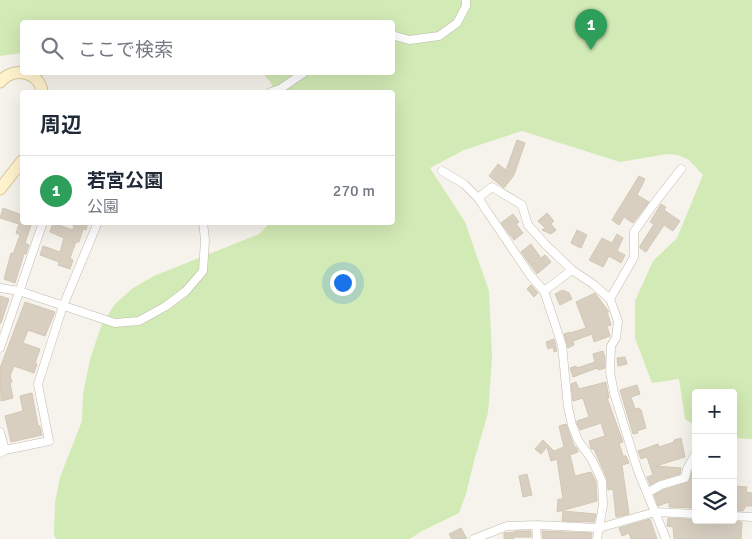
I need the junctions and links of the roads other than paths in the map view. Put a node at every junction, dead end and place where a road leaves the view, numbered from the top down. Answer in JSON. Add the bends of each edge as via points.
{"nodes":[{"id":1,"x":466,"y":0,"type":"edge"},
{"id":2,"x":395,"y":37,"type":"edge"},
{"id":3,"x":20,"y":73,"type":"edge"},
{"id":4,"x":27,"y":75,"type":"edge"},
{"id":5,"x":301,"y":75,"type":"edge"},
{"id":6,"x":0,"y":82,"type":"edge"},
{"id":7,"x":42,"y":90,"type":"edge"},
{"id":8,"x":277,"y":90,"type":"edge"},
{"id":9,"x":681,"y":170,"type":"dead end"},
{"id":10,"x":442,"y":171,"type":"dead end"},
{"id":11,"x":19,"y":173,"type":"edge"},
{"id":12,"x":0,"y":189,"type":"edge"},
{"id":13,"x":478,"y":198,"type":"junction"},
{"id":14,"x":42,"y":225,"type":"edge"},
{"id":15,"x":97,"y":225,"type":"edge"},
{"id":16,"x":203,"y":225,"type":"edge"},
{"id":17,"x":572,"y":270,"type":"junction"},
{"id":18,"x":0,"y":288,"type":"edge"},
{"id":19,"x":19,"y":291,"type":"junction"},
{"id":20,"x":544,"y":291,"type":"junction"},
{"id":21,"x":610,"y":300,"type":"junction"},
{"id":22,"x":63,"y":306,"type":"junction"},
{"id":23,"x":0,"y":348,"type":"edge"},
{"id":24,"x":0,"y":432,"type":"edge"},
{"id":25,"x":2,"y":452,"type":"edge"},
{"id":26,"x":692,"y":460,"type":"edge"},
{"id":27,"x":647,"y":493,"type":"junction"},
{"id":28,"x":655,"y":512,"type":"junction"},
{"id":29,"x":692,"y":514,"type":"edge"},
{"id":30,"x":737,"y":516,"type":"edge"},
{"id":31,"x":752,"y":517,"type":"edge"},
{"id":32,"x":536,"y":525,"type":"junction"},
{"id":33,"x":599,"y":528,"type":"junction"},
{"id":34,"x":485,"y":537,"type":"edge"},
{"id":35,"x":474,"y":539,"type":"edge"},
{"id":36,"x":537,"y":539,"type":"edge"},
{"id":37,"x":597,"y":539,"type":"edge"},
{"id":38,"x":666,"y":539,"type":"edge"}],
"edges":[{"from":1,"to":2,"type":"street","via":[[457,23],[439,36],[409,40]]},
{"from":3,"to":6,"type":"main road","via":[[8,74]]},
{"from":4,"to":7,"type":"main road","via":[[36,78]]},
{"from":5,"to":8,"type":"street"},
{"from":9,"to":21,"type":"street","via":[[634,232],[634,257]]},
{"from":10,"to":13,"type":"street","via":[[464,184]]},
{"from":11,"to":12,"type":"main road"},
{"from":13,"to":17,"type":"street","via":[[492,187],[522,205],[528,225]]},
{"from":13,"to":20,"type":"street"},
{"from":14,"to":19,"type":"street"},
{"from":15,"to":22,"type":"street"},
{"from":16,"to":22,"type":"street","via":[[203,270],[186,291],[139,322],[115,323]]},
{"from":17,"to":20,"type":"street"},
{"from":17,"to":21,"type":"street","via":[[594,284]]},
{"from":18,"to":19,"type":"street"},
{"from":19,"to":22,"type":"street"},
{"from":19,"to":23,"type":"street"},
{"from":20,"to":33,"type":"street","via":[[562,345],[572,425],[602,481],[603,505]]},
{"from":21,"to":27,"type":"street","via":[[618,321],[616,338],[611,346],[610,372],[614,393]]},
{"from":22,"to":25,"type":"street","via":[[38,384],[49,441]]},
{"from":24,"to":25,"type":"street"},
{"from":26,"to":27,"type":"street","via":[[684,478]]},
{"from":27,"to":28,"type":"street"},
{"from":28,"to":29,"type":"street"},
{"from":28,"to":33,"type":"street"},
{"from":28,"to":38,"type":"street"},
{"from":30,"to":31,"type":"street"},
{"from":32,"to":33,"type":"street"},
{"from":32,"to":34,"type":"street","via":[[507,526]]},
{"from":32,"to":36,"type":"street"},
{"from":33,"to":37,"type":"street"},
{"from":34,"to":35,"type":"street"}]}
